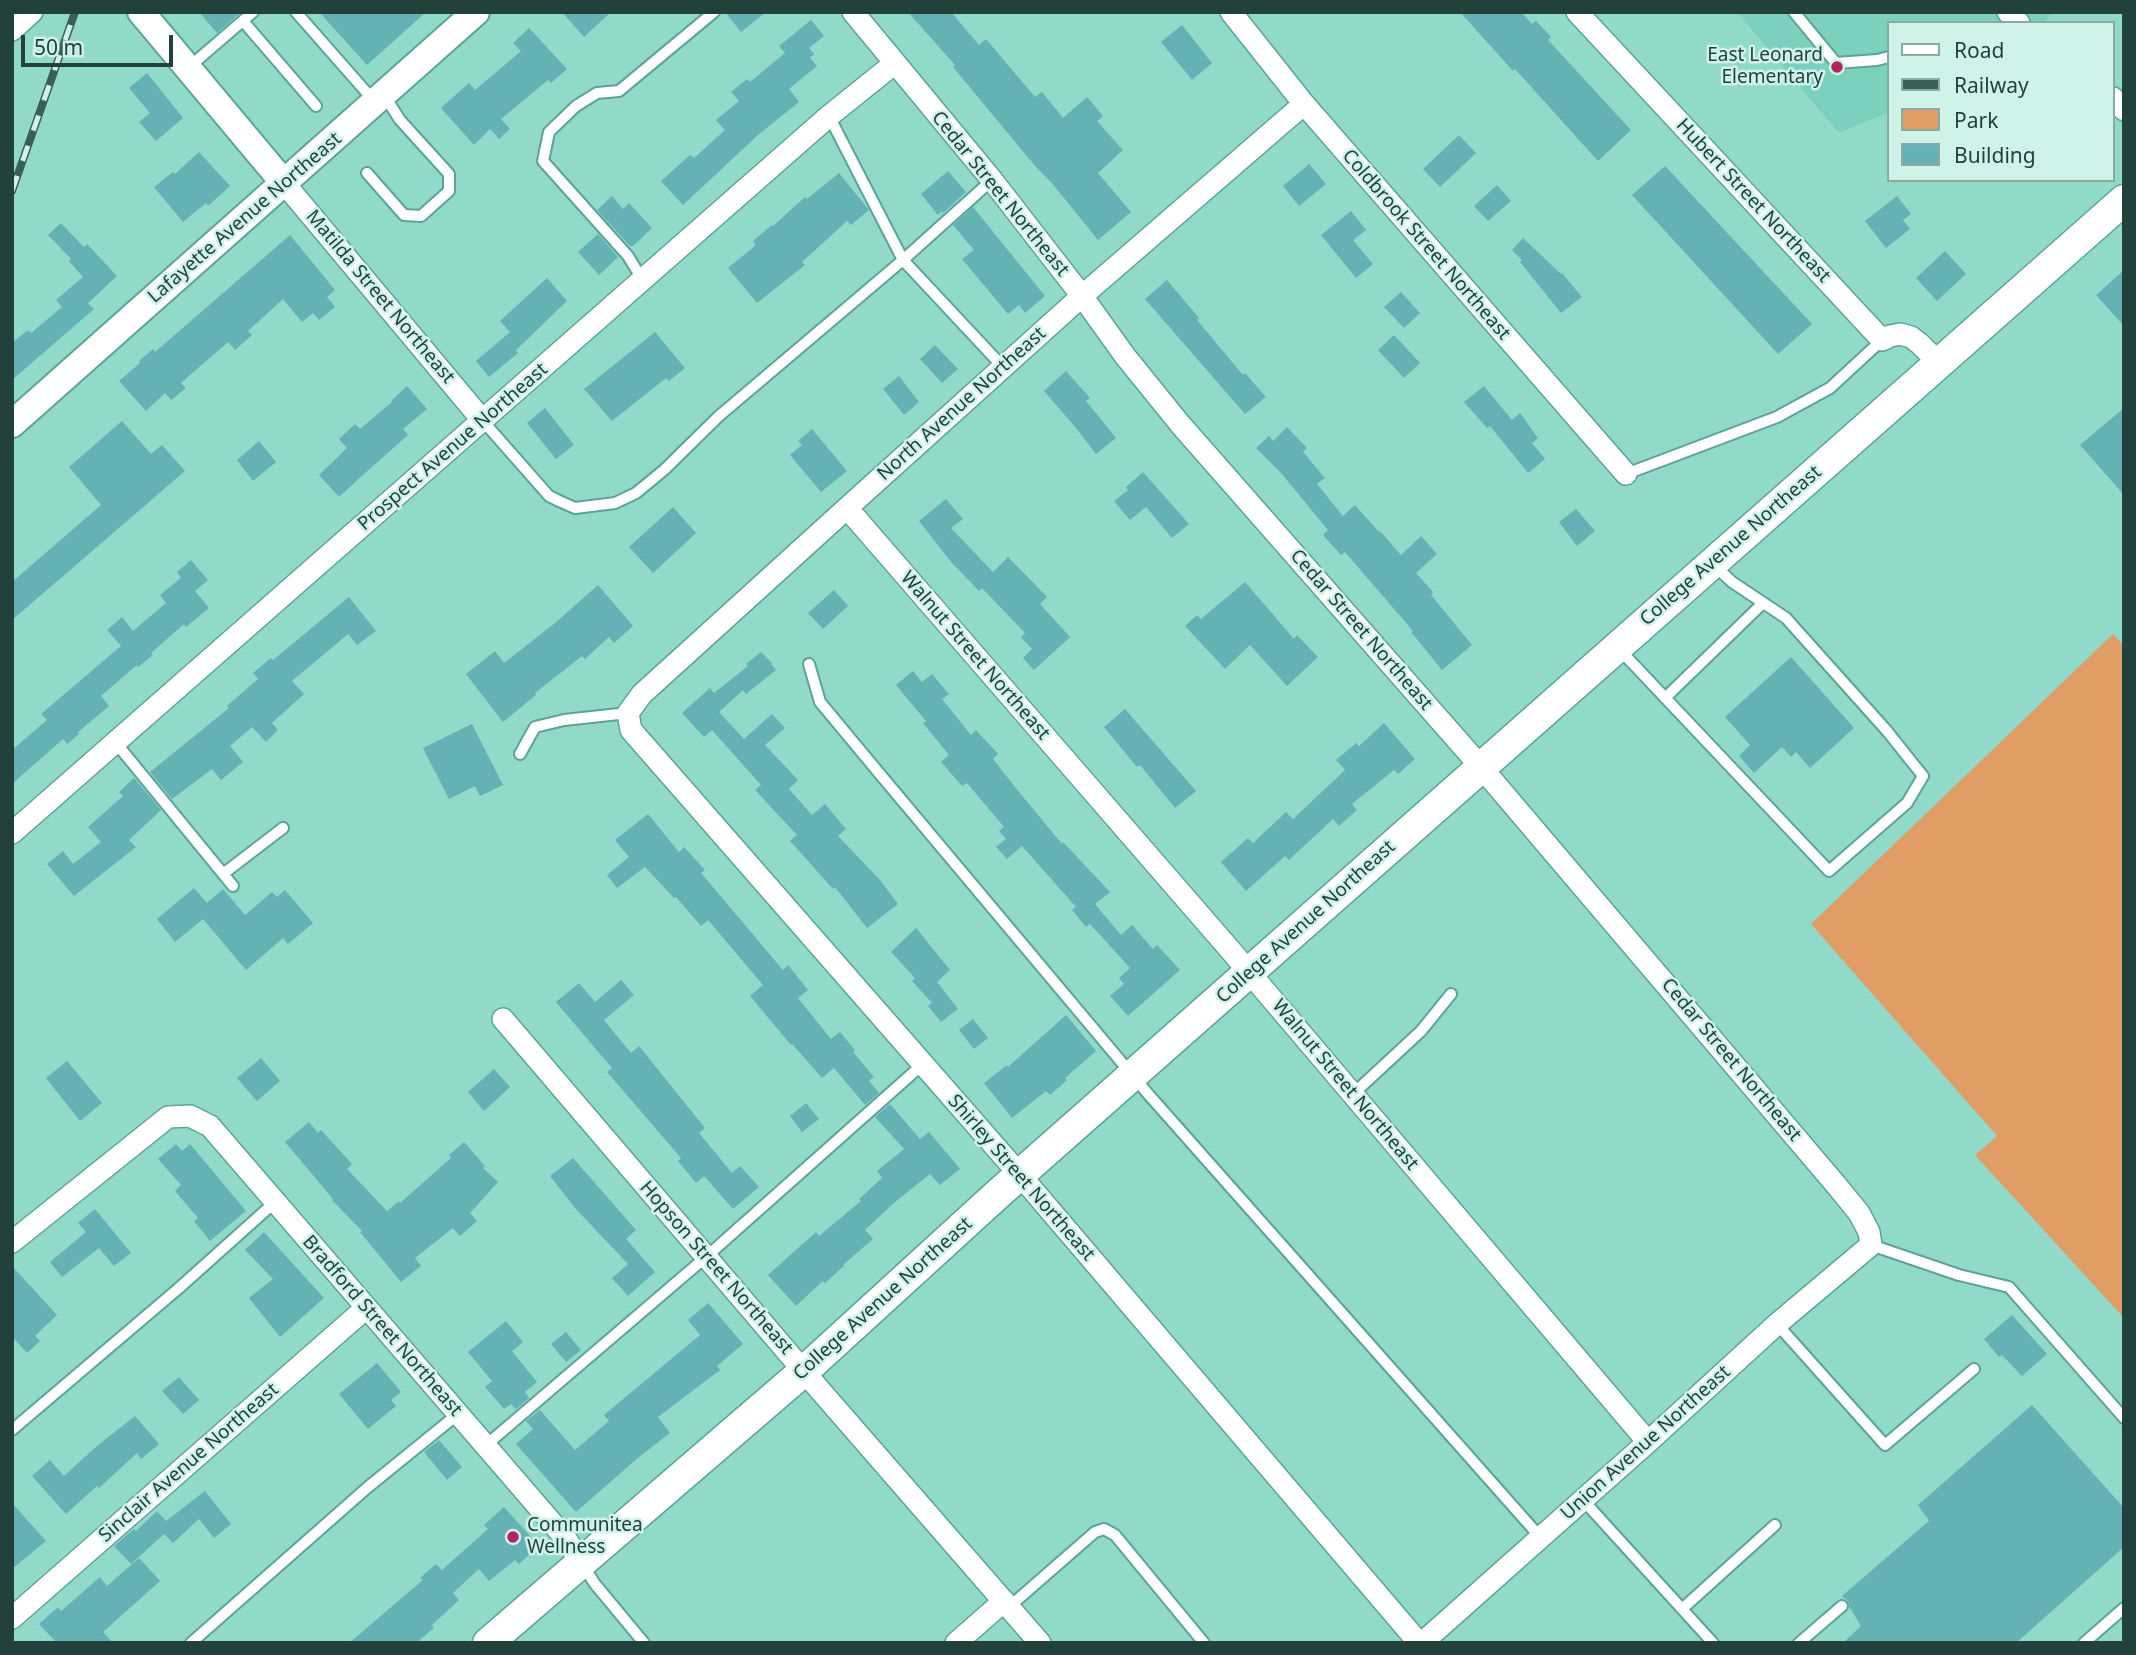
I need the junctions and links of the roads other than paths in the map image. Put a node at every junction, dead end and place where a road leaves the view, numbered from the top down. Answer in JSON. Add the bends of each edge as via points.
{"nodes":[{"id":1,"x":32,"y":12,"type":"edge"},
{"id":2,"x":141,"y":12,"type":"edge"},
{"id":3,"x":253,"y":12,"type":"edge"},
{"id":4,"x":296,"y":12,"type":"edge"},
{"id":5,"x":477,"y":12,"type":"edge"},
{"id":6,"x":714,"y":12,"type":"edge"},
{"id":7,"x":853,"y":12,"type":"edge"},
{"id":8,"x":1231,"y":12,"type":"edge"},
{"id":9,"x":1577,"y":12,"type":"edge"},
{"id":10,"x":1794,"y":12,"type":"edge"},
{"id":11,"x":243,"y":21,"type":"junction"},
{"id":12,"x":12,"y":30,"type":"edge"},
{"id":13,"x":1888,"y":57,"type":"edge"},
{"id":14,"x":895,"y":63,"type":"junction"},
{"id":15,"x":188,"y":68,"type":"junction"},
{"id":16,"x":380,"y":99,"type":"junction"},
{"id":17,"x":1304,"y":104,"type":"junction"},
{"id":18,"x":316,"y":106,"type":"dead end"},
{"id":19,"x":829,"y":116,"type":"junction"},
{"id":20,"x":367,"y":173,"type":"dead end"},
{"id":21,"x":992,"y":180,"type":"junction"},
{"id":22,"x":284,"y":183,"type":"junction"},
{"id":23,"x":2124,"y":200,"type":"edge"},
{"id":24,"x":903,"y":260,"type":"junction"},
{"id":25,"x":642,"y":279,"type":"junction"},
{"id":26,"x":1082,"y":296,"type":"junction"},
{"id":27,"x":1882,"y":340,"type":"junction"},
{"id":28,"x":1939,"y":363,"type":"junction"},
{"id":29,"x":1003,"y":368,"type":"junction"},
{"id":30,"x":483,"y":421,"type":"junction"},
{"id":31,"x":12,"y":424,"type":"edge"},
{"id":32,"x":1626,"y":474,"type":"joint"},
{"id":33,"x":847,"y":508,"type":"junction"},
{"id":34,"x":1712,"y":563,"type":"junction"},
{"id":35,"x":1763,"y":603,"type":"junction"},
{"id":36,"x":1617,"y":647,"type":"junction"},
{"id":37,"x":808,"y":664,"type":"dead end"},
{"id":38,"x":1665,"y":698,"type":"junction"},
{"id":39,"x":628,"y":713,"type":"junction"},
{"id":40,"x":116,"y":743,"type":"junction"},
{"id":41,"x":520,"y":754,"type":"dead end"},
{"id":42,"x":1481,"y":766,"type":"junction"},
{"id":43,"x":283,"y":828,"type":"dead end"},
{"id":44,"x":12,"y":833,"type":"edge"},
{"id":45,"x":223,"y":874,"type":"junction"},
{"id":46,"x":233,"y":886,"type":"dead end"},
{"id":47,"x":1249,"y":973,"type":"junction"},
{"id":48,"x":1451,"y":994,"type":"dead end"},
{"id":49,"x":503,"y":1019,"type":"dead end"},
{"id":50,"x":923,"y":1064,"type":"junction"},
{"id":51,"x":1133,"y":1075,"type":"junction"},
{"id":52,"x":1353,"y":1094,"type":"junction"},
{"id":53,"x":1020,"y":1175,"type":"junction"},
{"id":54,"x":275,"y":1202,"type":"junction"},
{"id":55,"x":12,"y":1242,"type":"edge"},
{"id":56,"x":1871,"y":1245,"type":"junction"},
{"id":57,"x":706,"y":1257,"type":"junction"},
{"id":58,"x":366,"y":1308,"type":"junction"},
{"id":59,"x":1777,"y":1324,"type":"junction"},
{"id":60,"x":1974,"y":1369,"type":"dead end"},
{"id":61,"x":804,"y":1371,"type":"junction"},
{"id":62,"x":458,"y":1414,"type":"junction"},
{"id":63,"x":2124,"y":1418,"type":"edge"},
{"id":64,"x":12,"y":1430,"type":"edge"},
{"id":65,"x":1648,"y":1442,"type":"junction"},
{"id":66,"x":485,"y":1446,"type":"junction"},
{"id":67,"x":1583,"y":1500,"type":"junction"},
{"id":68,"x":1775,"y":1525,"type":"dead end"},
{"id":69,"x":1541,"y":1538,"type":"junction"},
{"id":70,"x":580,"y":1561,"type":"junction"},
{"id":71,"x":1006,"y":1604,"type":"junction"},
{"id":72,"x":1842,"y":1606,"type":"dead end"},
{"id":73,"x":1682,"y":1609,"type":"junction"},
{"id":74,"x":2120,"y":1612,"type":"edge"},
{"id":75,"x":12,"y":1618,"type":"edge"},
{"id":76,"x":2124,"y":1625,"type":"edge"},
{"id":77,"x":1704,"y":1633,"type":"junction"},
{"id":78,"x":191,"y":1643,"type":"edge"},
{"id":79,"x":488,"y":1643,"type":"edge"},
{"id":80,"x":644,"y":1643,"type":"edge"},
{"id":81,"x":956,"y":1643,"type":"edge"},
{"id":82,"x":1040,"y":1643,"type":"edge"},
{"id":83,"x":1204,"y":1643,"type":"edge"},
{"id":84,"x":1421,"y":1643,"type":"edge"},
{"id":85,"x":1695,"y":1643,"type":"edge"},
{"id":86,"x":1713,"y":1643,"type":"edge"},
{"id":87,"x":1799,"y":1643,"type":"edge"},
{"id":88,"x":2084,"y":1643,"type":"edge"}],
"edges":[{"from":1,"to":12,"type":"street"},
{"from":2,"to":15,"type":"street","name":"Matilda Street Northeast"},
{"from":3,"to":11,"type":"lane"},
{"from":4,"to":16,"type":"lane"},
{"from":5,"to":16,"type":"street","name":"Lafayette Avenue Northeast"},
{"from":6,"to":25,"type":"lane","via":[[619,91],[597,93],[550,132],[543,162],[628,256]]},
{"from":7,"to":14,"type":"street","name":"Cedar Street Northeast"},
{"from":8,"to":17,"type":"street","name":"Coldbrook Street Northeast"},
{"from":9,"to":27,"type":"street","name":"Hubert Street Northeast"},
{"from":10,"to":13,"type":"lane","via":[[1836,62]]},
{"from":11,"to":15,"type":"lane"},
{"from":11,"to":18,"type":"lane"},
{"from":14,"to":19,"type":"street","name":"Prospect Avenue Northeast"},
{"from":14,"to":21,"type":"street","name":"Cedar Street Northeast"},
{"from":15,"to":22,"type":"street","name":"Matilda Street Northeast"},
{"from":16,"to":20,"type":"lane","via":[[449,174],[449,191],[421,215],[404,215]]},
{"from":16,"to":22,"type":"street","name":"Lafayette Avenue Northeast"},
{"from":17,"to":26,"type":"street","name":"North Avenue Northeast"},
{"from":17,"to":32,"type":"street","name":"Coldbrook Street Northeast"},
{"from":19,"to":24,"type":"lane"},
{"from":19,"to":25,"type":"street","name":"Prospect Avenue Northeast"},
{"from":21,"to":24,"type":"lane"},
{"from":21,"to":26,"type":"street","name":"Cedar Street Northeast"},
{"from":22,"to":30,"type":"street","name":"Matilda Street Northeast"},
{"from":22,"to":31,"type":"street","name":"Lafayette Avenue Northeast"},
{"from":23,"to":28,"type":"main road","name":"College Avenue Northeast"},
{"from":24,"to":29,"type":"lane"},
{"from":24,"to":30,"type":"lane","via":[[719,416],[664,470],[615,503],[575,508],[549,496]]},
{"from":25,"to":30,"type":"street","name":"Prospect Avenue Northeast"},
{"from":26,"to":29,"type":"street","name":"North Avenue Northeast"},
{"from":26,"to":42,"type":"street","name":"Cedar Street Northeast","via":[[1180,424]]},
{"from":27,"to":28,"type":"street","via":[[1900,334],[1911,337]]},
{"from":27,"to":32,"type":"lane","via":[[1829,388],[1777,417]]},
{"from":28,"to":34,"type":"main road","name":"College Avenue Northeast"},
{"from":29,"to":33,"type":"street","name":"North Avenue Northeast"},
{"from":30,"to":40,"type":"street","name":"Prospect Avenue Northeast"},
{"from":33,"to":39,"type":"street","name":"North Avenue Northeast","via":[[642,694]]},
{"from":33,"to":47,"type":"street","name":"Walnut Street Northeast"},
{"from":34,"to":35,"type":"lane"},
{"from":34,"to":36,"type":"main road","name":"College Avenue Northeast"},
{"from":35,"to":38,"type":"lane"},
{"from":35,"to":38,"type":"lane","via":[[1786,618],[1923,776],[1907,803],[1829,871]]},
{"from":36,"to":38,"type":"lane"},
{"from":36,"to":42,"type":"main road","name":"College Avenue Northeast"},
{"from":37,"to":51,"type":"lane","via":[[820,702]]},
{"from":39,"to":41,"type":"lane","via":[[535,727]]},
{"from":39,"to":50,"type":"street","name":"Shirley Street Northeast","via":[[631,730]]},
{"from":40,"to":44,"type":"street","name":"Prospect Avenue Northeast"},
{"from":40,"to":45,"type":"lane"},
{"from":42,"to":47,"type":"main road","name":"College Avenue Northeast"},
{"from":42,"to":56,"type":"street","name":"Cedar Street Northeast","via":[[1837,1185],[1865,1223]]},
{"from":43,"to":45,"type":"lane"},
{"from":45,"to":46,"type":"lane"},
{"from":47,"to":51,"type":"main road","name":"College Avenue Northeast"},
{"from":47,"to":52,"type":"street","name":"Walnut Street Northeast"},
{"from":48,"to":52,"type":"lane","via":[[1421,1031]]},
{"from":49,"to":57,"type":"street","name":"Hopson Street Northeast"},
{"from":50,"to":53,"type":"street","name":"Shirley Street Northeast"},
{"from":50,"to":57,"type":"lane"},
{"from":51,"to":53,"type":"main road","name":"College Avenue Northeast"},
{"from":51,"to":69,"type":"lane"},
{"from":52,"to":65,"type":"street","name":"Walnut Street Northeast"},
{"from":53,"to":61,"type":"main road","name":"College Avenue Northeast"},
{"from":53,"to":84,"type":"street","name":"Shirley Street Northeast"},
{"from":54,"to":55,"type":"street","name":"Bradford Street Northeast","via":[[211,1126],[190,1116],[168,1117]]},
{"from":54,"to":58,"type":"street","name":"Bradford Street Northeast"},
{"from":54,"to":64,"type":"lane"},
{"from":56,"to":59,"type":"street","name":"Union Avenue Northeast"},
{"from":56,"to":63,"type":"lane","via":[[2009,1287]]},
{"from":57,"to":61,"type":"street","name":"Hopson Street Northeast"},
{"from":57,"to":66,"type":"lane"},
{"from":58,"to":62,"type":"street","name":"Bradford Street Northeast"},
{"from":58,"to":75,"type":"street","name":"Sinclair Avenue Northeast"},
{"from":59,"to":60,"type":"lane","via":[[1885,1445]]},
{"from":59,"to":65,"type":"street","name":"Union Avenue Northeast"},
{"from":61,"to":70,"type":"main road","name":"College Avenue Northeast"},
{"from":61,"to":71,"type":"street","name":"Hopson Street Northeast"},
{"from":62,"to":66,"type":"street","name":"Bradford Street Northeast"},
{"from":62,"to":78,"type":"lane"},
{"from":65,"to":67,"type":"street","name":"Union Avenue Northeast"},
{"from":66,"to":70,"type":"street","name":"Bradford Street Northeast"},
{"from":67,"to":69,"type":"street","name":"Union Avenue Northeast"},
{"from":67,"to":73,"type":"lane"},
{"from":68,"to":73,"type":"lane"},
{"from":69,"to":84,"type":"street","name":"Union Avenue Northeast"},
{"from":70,"to":79,"type":"main road","name":"College Avenue Northeast"},
{"from":70,"to":80,"type":"lane"},
{"from":71,"to":81,"type":"street"},
{"from":71,"to":82,"type":"street","name":"Hopson Street Northeast"},
{"from":71,"to":83,"type":"lane","via":[[1104,1529],[1115,1535]]},
{"from":72,"to":87,"type":"lane"},
{"from":73,"to":77,"type":"lane"},
{"from":74,"to":76,"type":"lane"},
{"from":74,"to":88,"type":"lane"},
{"from":77,"to":85,"type":"lane"},
{"from":77,"to":86,"type":"lane"}]}
